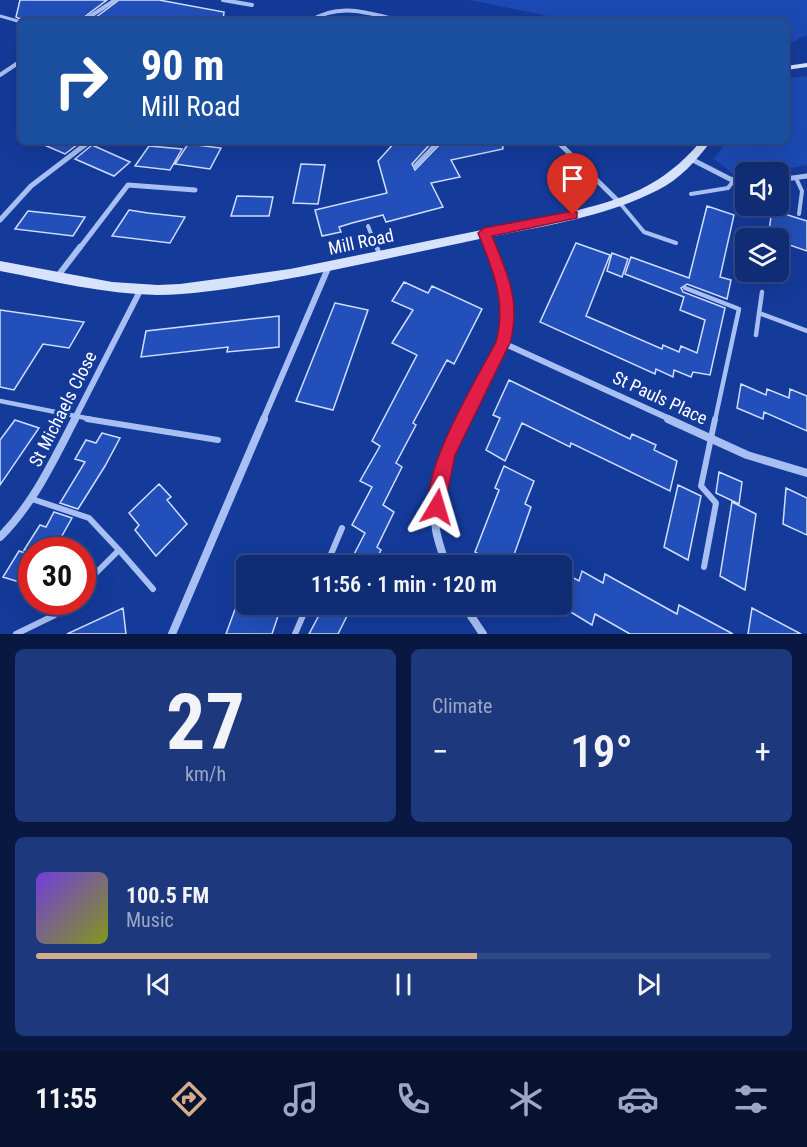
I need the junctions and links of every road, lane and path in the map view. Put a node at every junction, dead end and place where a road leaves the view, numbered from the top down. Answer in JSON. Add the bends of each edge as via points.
{"nodes":[{"id":1,"x":115,"y":0,"type":"edge"},
{"id":2,"x":223,"y":0,"type":"edge"},
{"id":3,"x":252,"y":5,"type":"dead end"},
{"id":4,"x":0,"y":16,"type":"edge"},
{"id":5,"x":88,"y":18,"type":"edge"},
{"id":6,"x":314,"y":18,"type":"edge"},
{"id":7,"x":387,"y":18,"type":"edge"},
{"id":8,"x":18,"y":21,"type":"edge"},
{"id":9,"x":18,"y":64,"type":"edge"},
{"id":10,"x":807,"y":65,"type":"edge"},
{"id":11,"x":789,"y":68,"type":"edge"},
{"id":12,"x":0,"y":75,"type":"edge"},
{"id":13,"x":86,"y":144,"type":"edge"},
{"id":14,"x":435,"y":144,"type":"edge"},
{"id":15,"x":560,"y":144,"type":"edge"},
{"id":16,"x":704,"y":144,"type":"edge"},
{"id":17,"x":691,"y":159,"type":"junction"},
{"id":18,"x":415,"y":166,"type":"dead end"},
{"id":19,"x":807,"y":176,"type":"edge"},
{"id":20,"x":796,"y":178,"type":"junction"},
{"id":21,"x":789,"y":179,"type":"edge"},
{"id":22,"x":734,"y":180,"type":"joint"},
{"id":23,"x":195,"y":190,"type":"dead end"},
{"id":24,"x":691,"y":194,"type":"dead end"},
{"id":25,"x":618,"y":201,"type":"junction"},
{"id":26,"x":799,"y":214,"type":"dead end"},
{"id":27,"x":0,"y":220,"type":"edge"},
{"id":28,"x":368,"y":226,"type":"dead end"},
{"id":29,"x":484,"y":233,"type":"junction"},
{"id":30,"x":676,"y":243,"type":"dead end"},
{"id":31,"x":380,"y":255,"type":"junction"},
{"id":32,"x":330,"y":265,"type":"junction"},
{"id":33,"x":0,"y":266,"type":"edge"},
{"id":34,"x":57,"y":277,"type":"junction"},
{"id":35,"x":141,"y":288,"type":"junction"},
{"id":36,"x":685,"y":288,"type":"dead end"},
{"id":37,"x":762,"y":292,"type":"dead end"},
{"id":38,"x":759,"y":313,"type":"junction"},
{"id":39,"x":807,"y":331,"type":"edge"},
{"id":40,"x":756,"y":335,"type":"dead end"},
{"id":41,"x":503,"y":343,"type":"junction"},
{"id":42,"x":0,"y":401,"type":"edge"},
{"id":43,"x":75,"y":417,"type":"junction"},
{"id":44,"x":711,"y":438,"type":"junction"},
{"id":45,"x":218,"y":440,"type":"dead end"},
{"id":46,"x":807,"y":473,"type":"edge"},
{"id":47,"x":32,"y":499,"type":"junction"},
{"id":48,"x":342,"y":528,"type":"dead end"},
{"id":49,"x":0,"y":537,"type":"edge"},
{"id":50,"x":119,"y":550,"type":"junction"},
{"id":51,"x":330,"y":555,"type":"edge"},
{"id":52,"x":443,"y":555,"type":"edge"},
{"id":53,"x":704,"y":567,"type":"dead end"},
{"id":54,"x":96,"y":573,"type":"edge"},
{"id":55,"x":153,"y":589,"type":"dead end"},
{"id":56,"x":55,"y":615,"type":"edge"},
{"id":57,"x":303,"y":615,"type":"edge"},
{"id":58,"x":470,"y":615,"type":"edge"},
{"id":59,"x":16,"y":634,"type":"edge"},
{"id":60,"x":172,"y":634,"type":"edge"},
{"id":61,"x":295,"y":634,"type":"edge"},
{"id":62,"x":483,"y":634,"type":"edge"}],
"edges":[{"from":1,"to":5,"type":"street"},
{"from":2,"to":3,"type":"street"},
{"from":4,"to":8,"type":"lane"},
{"from":6,"to":7,"type":"street","via":[[321,12],[343,8]]},
{"from":9,"to":12,"type":"street"},
{"from":10,"to":11,"type":"street"},
{"from":13,"to":27,"type":"street","via":[[32,186]]},
{"from":14,"to":18,"type":"lane"},
{"from":15,"to":25,"type":"street"},
{"from":16,"to":17,"type":"street","name":"Mill Road"},
{"from":17,"to":22,"type":"street"},
{"from":17,"to":25,"type":"street","name":"Mill Road","via":[[656,187]]},
{"from":19,"to":20,"type":"street"},
{"from":20,"to":21,"type":"street"},
{"from":20,"to":26,"type":"lane","via":[[802,191]]},
{"from":22,"to":24,"type":"lane","via":[[728,188]]},
{"from":23,"to":34,"type":"street","via":[[128,185]]},
{"from":25,"to":29,"type":"street","name":"Mill Road","via":[[554,220]]},
{"from":25,"to":30,"type":"lane","via":[[644,232]]},
{"from":28,"to":31,"type":"lane"},
{"from":29,"to":31,"type":"street","name":"Mill Road"},
{"from":29,"to":41,"type":"street","via":[[508,299]]},
{"from":31,"to":32,"type":"street","name":"Mill Road"},
{"from":32,"to":35,"type":"street","name":"Mill Road","via":[[179,289]]},
{"from":32,"to":60,"type":"street"},
{"from":33,"to":34,"type":"street","name":"Mill Road"},
{"from":34,"to":35,"type":"street","name":"Mill Road"},
{"from":35,"to":43,"type":"street","name":"St Michaels Close"},
{"from":36,"to":44,"type":"lane","via":[[739,309]]},
{"from":37,"to":38,"type":"lane"},
{"from":38,"to":39,"type":"lane"},
{"from":38,"to":40,"type":"lane"},
{"from":41,"to":44,"type":"street","name":"St Pauls Place"},
{"from":41,"to":52,"type":"street","via":[[447,453],[438,486],[435,529]]},
{"from":42,"to":43,"type":"lane"},
{"from":43,"to":45,"type":"lane"},
{"from":43,"to":47,"type":"street","name":"St Michaels Close"},
{"from":44,"to":46,"type":"street","name":"St Pauls Place","via":[[756,458]]},
{"from":44,"to":53,"type":"lane","via":[[701,486],[716,502]]},
{"from":47,"to":49,"type":"street","name":"St Michaels Close"},
{"from":47,"to":50,"type":"lane","via":[[90,518]]},
{"from":48,"to":51,"type":"lane"},
{"from":50,"to":54,"type":"lane"},
{"from":50,"to":55,"type":"lane"},
{"from":56,"to":59,"type":"lane"},
{"from":57,"to":61,"type":"lane"},
{"from":58,"to":62,"type":"street"}]}
